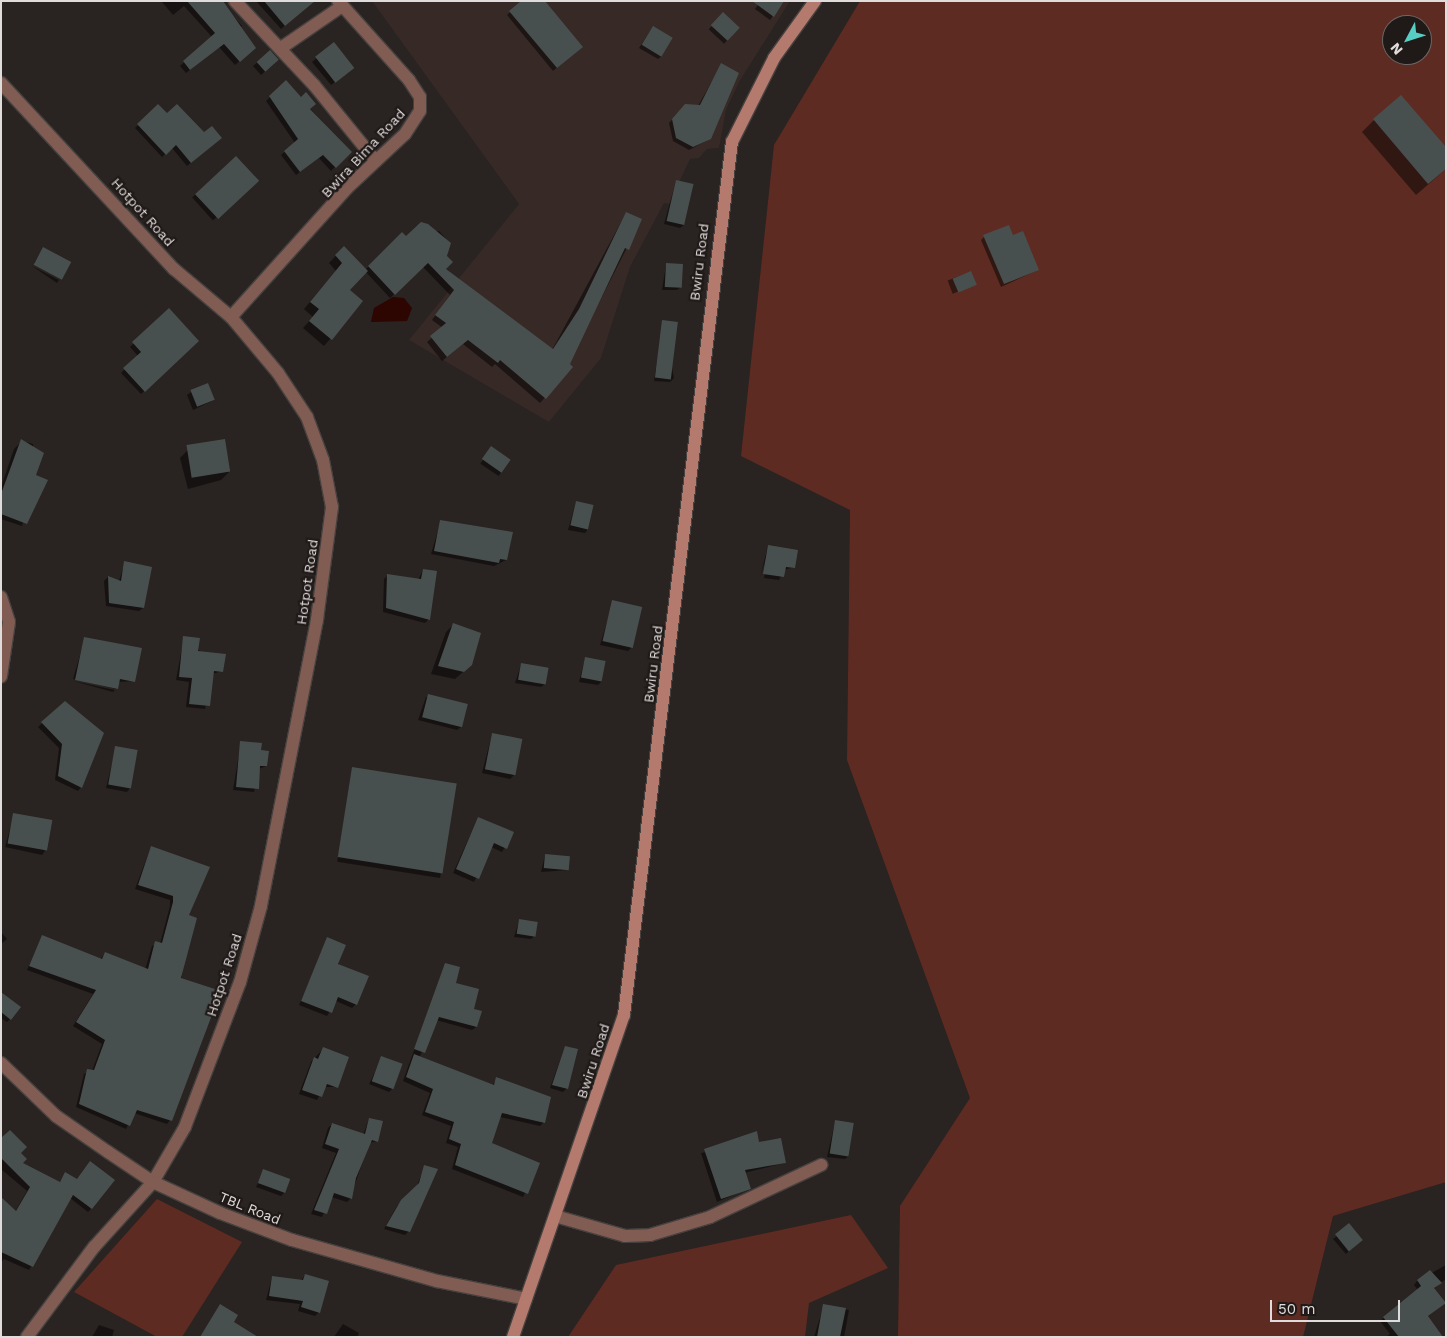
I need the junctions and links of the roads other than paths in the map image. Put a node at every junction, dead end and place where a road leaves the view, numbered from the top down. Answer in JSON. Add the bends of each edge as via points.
{"nodes":[{"id":1,"x":235,"y":1,"type":"edge"},
{"id":2,"x":815,"y":1,"type":"edge"},
{"id":3,"x":340,"y":4,"type":"edge"},
{"id":4,"x":281,"y":48,"type":"junction"},
{"id":5,"x":1,"y":83,"type":"edge"},
{"id":6,"x":375,"y":160,"type":"junction"},
{"id":7,"x":230,"y":317,"type":"junction"},
{"id":8,"x":1,"y":596,"type":"edge"},
{"id":9,"x":1,"y":676,"type":"edge"},
{"id":10,"x":1,"y":1063,"type":"edge"},
{"id":11,"x":821,"y":1165,"type":"dead end"},
{"id":12,"x":153,"y":1182,"type":"junction"},
{"id":13,"x":555,"y":1216,"type":"junction"},
{"id":14,"x":526,"y":1299,"type":"junction"},
{"id":15,"x":27,"y":1337,"type":"edge"},
{"id":16,"x":513,"y":1337,"type":"edge"}],
"edges":[{"from":1,"to":4,"type":"street"},
{"from":2,"to":13,"type":"main road","name":"Bwiru Road","via":[[774,58],[732,142],[624,1015]]},
{"from":3,"to":4,"type":"street"},
{"from":3,"to":6,"type":"street","name":"Bwira Bima Road","via":[[420,97],[415,121]]},
{"from":4,"to":6,"type":"street"},
{"from":5,"to":7,"type":"street","name":"Hotpot Road","via":[[174,269]]},
{"from":6,"to":7,"type":"street","name":"Bwira Bima Road"},
{"from":7,"to":12,"type":"street","name":"Hotpot Road","via":[[307,417],[323,460],[332,507],[315,629],[250,944],[184,1127]]},
{"from":8,"to":9,"type":"street","via":[[9,622]]},
{"from":10,"to":12,"type":"street","name":"TBL Road","via":[[56,1116]]},
{"from":11,"to":13,"type":"street","via":[[710,1217],[650,1235],[624,1236]]},
{"from":12,"to":14,"type":"street","name":"TBL Road","via":[[292,1240],[437,1281]]},
{"from":12,"to":15,"type":"street","name":"Hotpot Road","via":[[94,1247]]},
{"from":13,"to":14,"type":"main road","name":"Bwiru Road"},
{"from":14,"to":16,"type":"main road","name":"Bwiru Road"}]}
